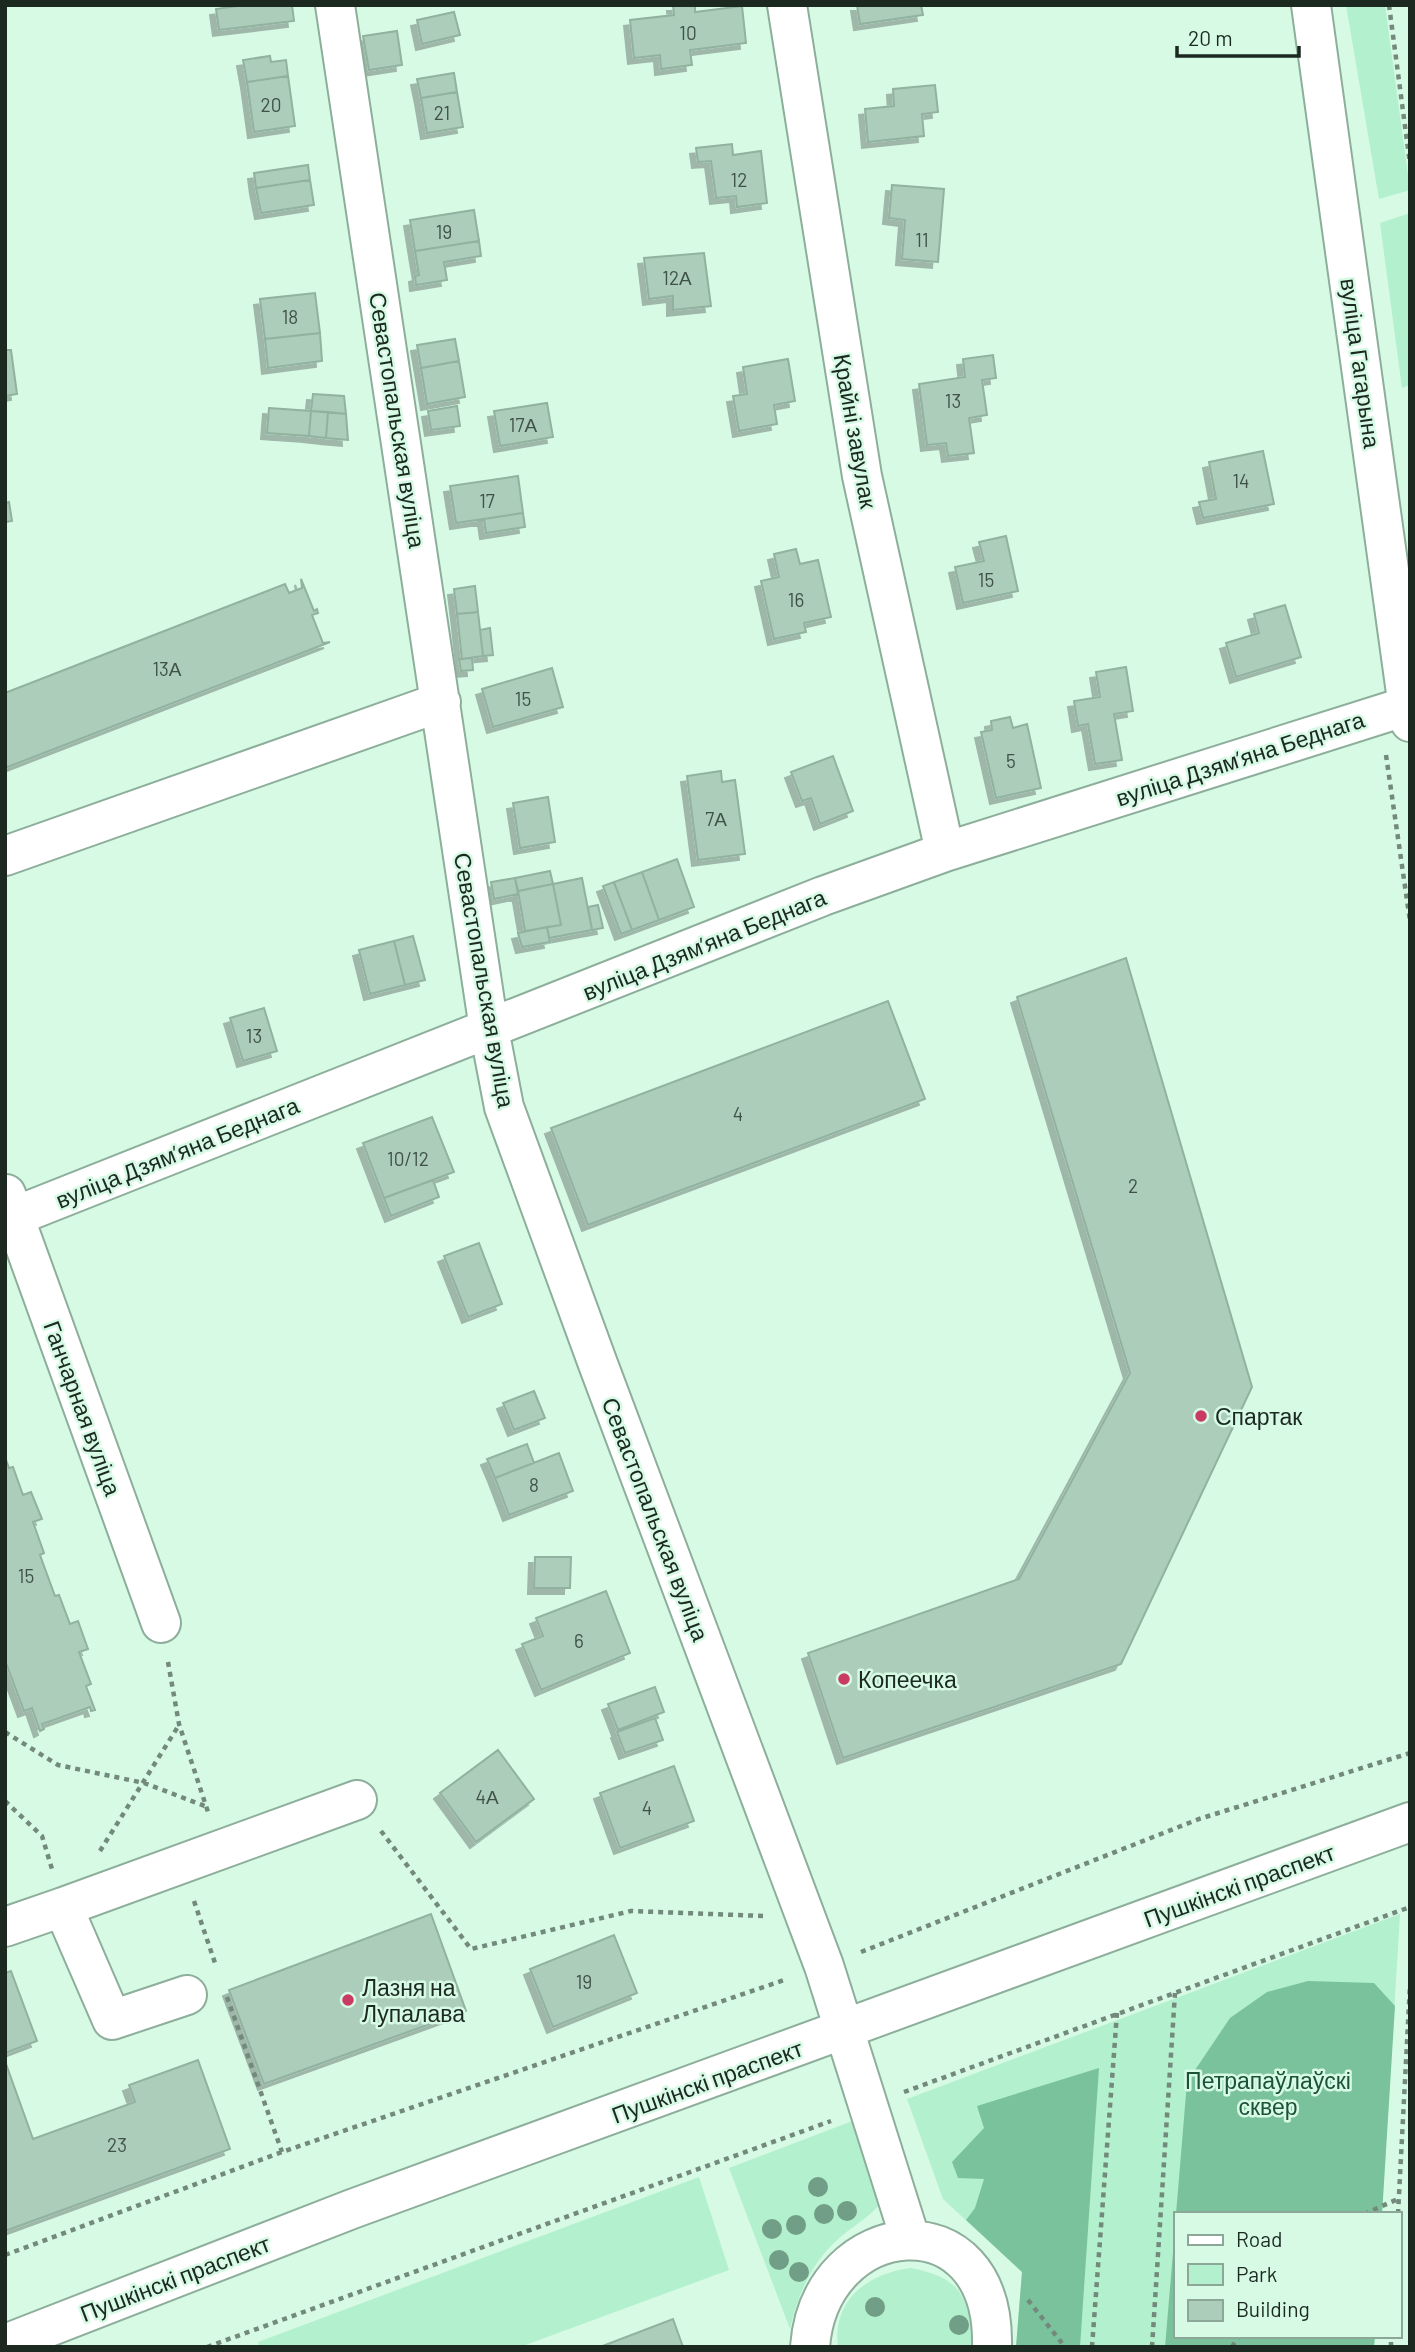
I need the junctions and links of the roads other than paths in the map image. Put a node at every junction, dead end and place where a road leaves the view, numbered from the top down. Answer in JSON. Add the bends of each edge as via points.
{"nodes":[{"id":1,"x":335,"y":5,"type":"edge"},
{"id":2,"x":788,"y":5,"type":"edge"},
{"id":3,"x":1311,"y":5,"type":"edge"},
{"id":4,"x":441,"y":702,"type":"junction"},
{"id":5,"x":1409,"y":714,"type":"edge"},
{"id":6,"x":945,"y":852,"type":"junction"},
{"id":7,"x":5,"y":856,"type":"edge"},
{"id":8,"x":489,"y":1029,"type":"junction"},
{"id":9,"x":9,"y":1205,"type":"edge"},
{"id":10,"x":160,"y":1623,"type":"road end"},
{"id":11,"x":357,"y":1800,"type":"road end"},
{"id":12,"x":1410,"y":1822,"type":"edge"},
{"id":13,"x":63,"y":1907,"type":"junction"},
{"id":14,"x":5,"y":1927,"type":"edge"},
{"id":15,"x":187,"y":1995,"type":"dead end"},
{"id":16,"x":846,"y":2031,"type":"junction"},
{"id":17,"x":910,"y":2238,"type":"junction"},
{"id":18,"x":5,"y":2344,"type":"edge"},
{"id":19,"x":810,"y":2347,"type":"edge"},
{"id":20,"x":992,"y":2347,"type":"edge"}],
"edges":[{"from":1,"to":4,"type":"street","name":"Севастопальская вуліца"},
{"from":2,"to":6,"type":"street","name":"Крайні завулак","via":[[862,475]]},
{"from":3,"to":5,"type":"street","name":"вуліца Гагарына"},
{"from":4,"to":7,"type":"street"},
{"from":4,"to":8,"type":"street","name":"Севастопальская вуліца"},
{"from":5,"to":6,"type":"street","name":"вуліца Дзямʼяна Беднага"},
{"from":6,"to":8,"type":"street","name":"вуліца Дзямʼяна Беднага"},
{"from":8,"to":9,"type":"street","name":"вуліца Дзямʼяна Беднага"},
{"from":8,"to":16,"type":"street","name":"Севастопальская вуліца","via":[[509,1120]]},
{"from":9,"to":10,"type":"street","name":"Ганчарная вуліца"},
{"from":11,"to":13,"type":"street"},
{"from":12,"to":16,"type":"street","name":"Пушкінскі праспект"},
{"from":13,"to":14,"type":"street"},
{"from":13,"to":15,"type":"street","via":[[111,2020]]},
{"from":16,"to":17,"type":"street","name":"Севастопальская вуліца"},
{"from":16,"to":18,"type":"street","name":"Пушкінскі праспект","via":[[352,2209]]},
{"from":17,"to":19,"type":"street","via":[[881,2245],[856,2258],[838,2276],[821,2299]]},
{"from":17,"to":20,"type":"street","via":[[954,2252],[969,2266],[983,2291]]}]}
